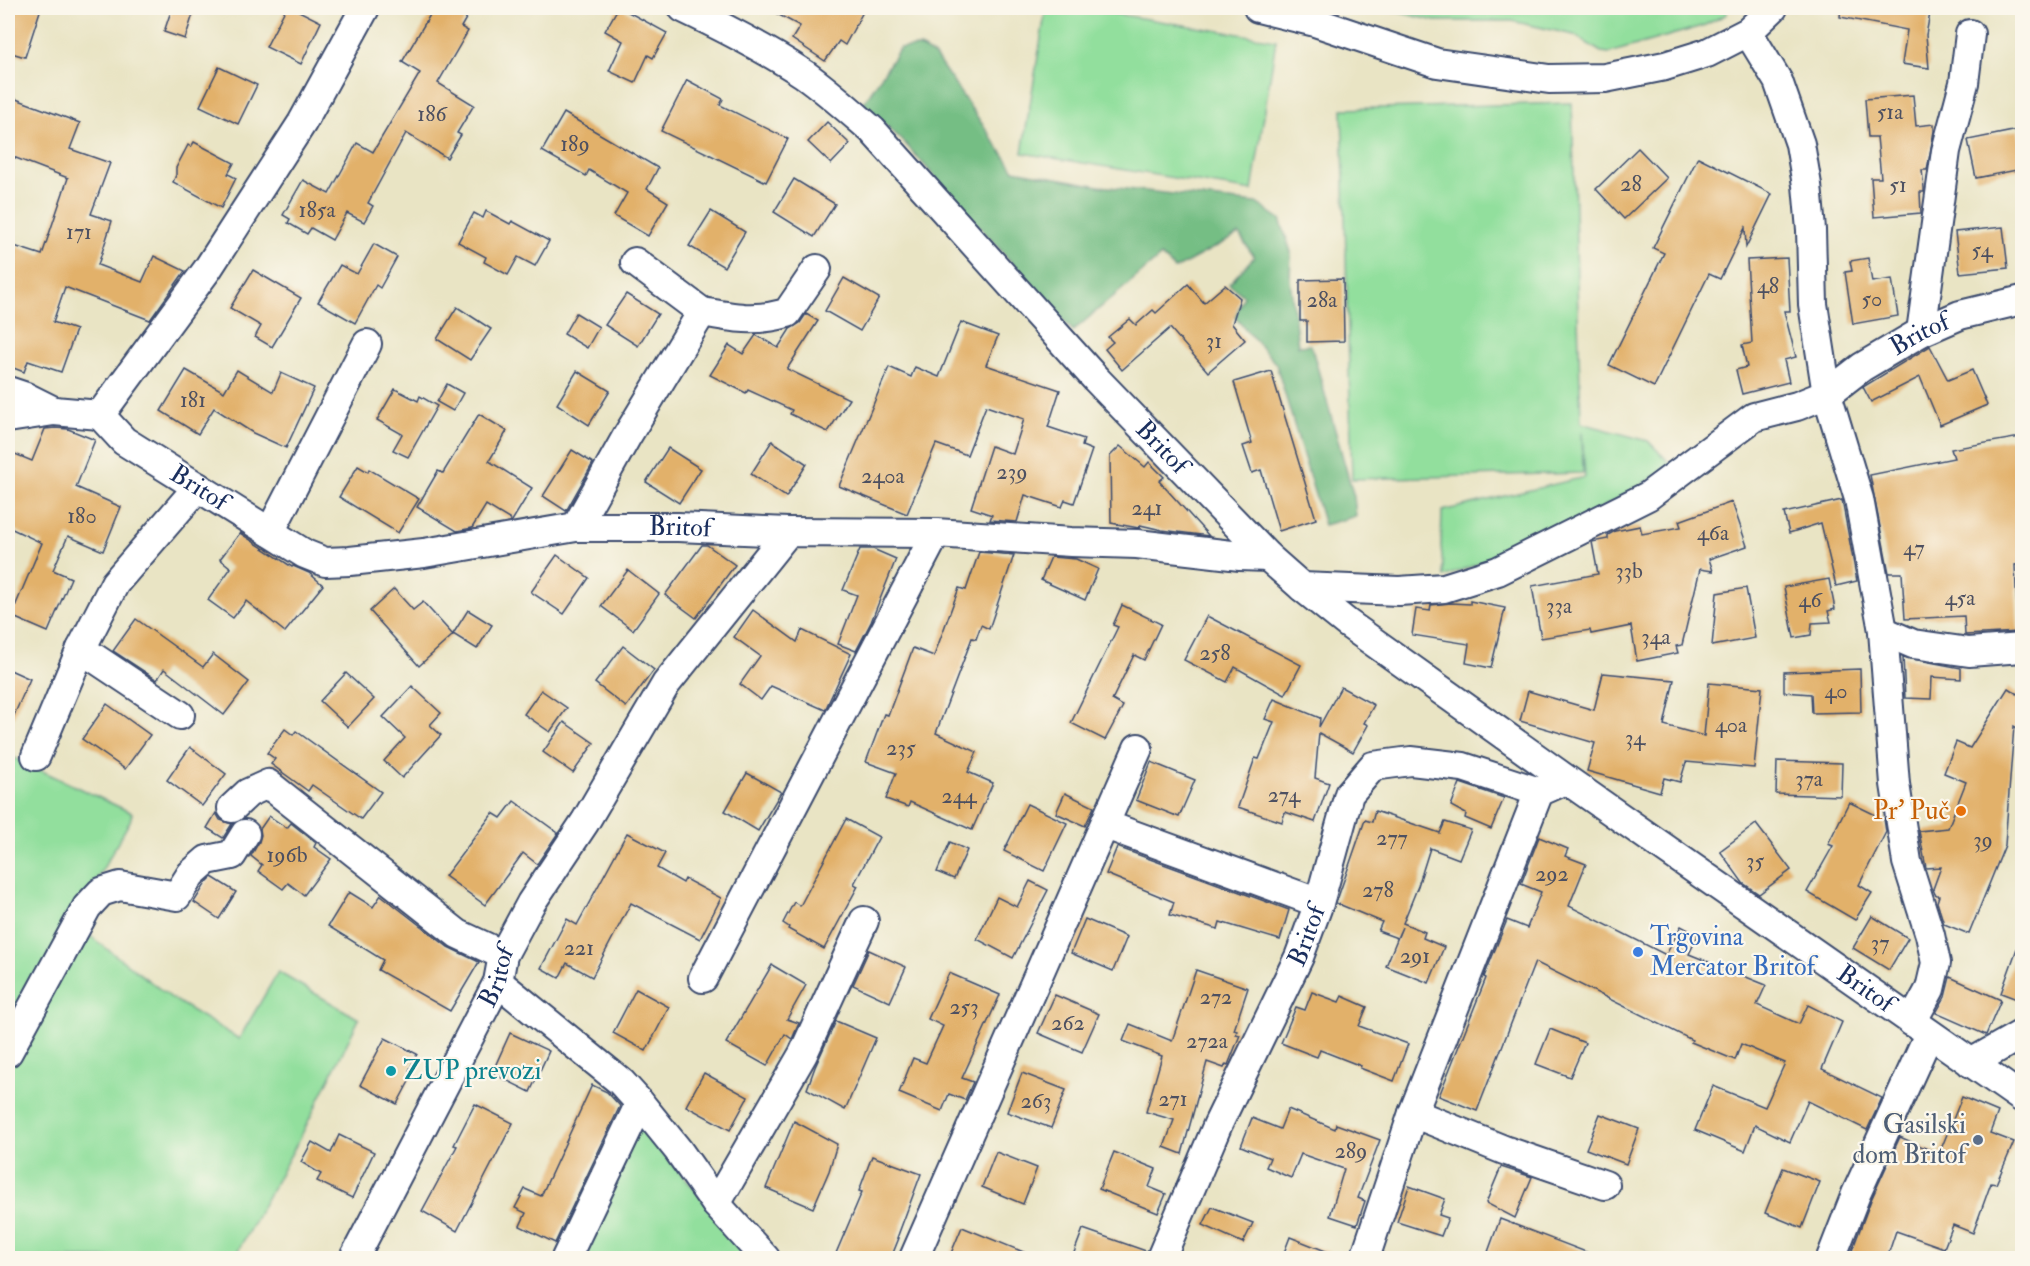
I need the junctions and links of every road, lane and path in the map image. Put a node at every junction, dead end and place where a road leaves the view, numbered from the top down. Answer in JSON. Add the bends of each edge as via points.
{"nodes":[{"id":1,"x":365,"y":8,"type":"edge"},
{"id":2,"x":683,"y":8,"type":"edge"},
{"id":3,"x":1258,"y":8,"type":"edge"},
{"id":4,"x":1773,"y":8,"type":"edge"},
{"id":5,"x":1748,"y":32,"type":"junction"},
{"id":6,"x":1970,"y":34,"type":"dead end"},
{"id":7,"x":635,"y":262,"type":"dead end"},
{"id":8,"x":817,"y":270,"type":"dead end"},
{"id":9,"x":2022,"y":300,"type":"edge"},
{"id":10,"x":702,"y":312,"type":"junction"},
{"id":11,"x":1921,"y":332,"type":"junction"},
{"id":12,"x":368,"y":344,"type":"dead end"},
{"id":13,"x":8,"y":391,"type":"edge"},
{"id":14,"x":1827,"y":394,"type":"junction"},
{"id":15,"x":54,"y":411,"type":"junction"},
{"id":16,"x":100,"y":415,"type":"junction"},
{"id":17,"x":8,"y":418,"type":"edge"},
{"id":18,"x":198,"y":487,"type":"junction"},
{"id":19,"x":576,"y":527,"type":"junction"},
{"id":20,"x":270,"y":532,"type":"junction"},
{"id":21,"x":788,"y":532,"type":"junction"},
{"id":22,"x":936,"y":533,"type":"junction"},
{"id":23,"x":1268,"y":557,"type":"junction"},
{"id":24,"x":1302,"y":587,"type":"junction"},
{"id":25,"x":1883,"y":631,"type":"junction"},
{"id":26,"x":2022,"y":648,"type":"edge"},
{"id":27,"x":81,"y":649,"type":"junction"},
{"id":28,"x":180,"y":715,"type":"dead end"},
{"id":29,"x":1138,"y":748,"type":"dead end"},
{"id":30,"x":36,"y":756,"type":"dead end"},
{"id":31,"x":1567,"y":780,"type":"junction"},
{"id":32,"x":1539,"y":792,"type":"junction"},
{"id":33,"x":232,"y":808,"type":"dead end"},
{"id":34,"x":1106,"y":825,"type":"junction"},
{"id":35,"x":245,"y":834,"type":"dead end"},
{"id":36,"x":1319,"y":903,"type":"junction"},
{"id":37,"x":864,"y":921,"type":"dead end"},
{"id":38,"x":500,"y":969,"type":"junction"},
{"id":39,"x":703,"y":978,"type":"dead end"},
{"id":40,"x":1920,"y":1028,"type":"junction"},
{"id":41,"x":2022,"y":1034,"type":"edge"},
{"id":42,"x":8,"y":1052,"type":"edge"},
{"id":43,"x":1971,"y":1063,"type":"junction"},
{"id":44,"x":2022,"y":1098,"type":"edge"},
{"id":45,"x":640,"y":1103,"type":"junction"},
{"id":46,"x":1413,"y":1113,"type":"junction"},
{"id":47,"x":1605,"y":1185,"type":"dead end"},
{"id":48,"x":716,"y":1204,"type":"junction"},
{"id":49,"x":354,"y":1258,"type":"edge"},
{"id":50,"x":566,"y":1258,"type":"edge"},
{"id":51,"x":765,"y":1258,"type":"edge"},
{"id":52,"x":914,"y":1258,"type":"edge"},
{"id":53,"x":1161,"y":1258,"type":"edge"},
{"id":54,"x":1365,"y":1258,"type":"edge"},
{"id":55,"x":1831,"y":1258,"type":"edge"}],
"edges":[{"from":1,"to":16,"type":"street","via":[[302,123],[207,270]]},
{"from":2,"to":23,"type":"street","name":"Britof","via":[[806,75],[872,130],[1096,379]]},
{"from":3,"to":5,"type":"street","via":[[1315,21],[1437,63],[1549,79],[1605,78],[1665,66]]},
{"from":4,"to":5,"type":"street"},
{"from":5,"to":14,"type":"street","via":[[1778,81],[1800,144],[1807,185],[1813,304]]},
{"from":6,"to":11,"type":"street","via":[[1964,83],[1946,151]]},
{"from":7,"to":10,"type":"street"},
{"from":8,"to":10,"type":"street","via":[[787,313],[765,319]]},
{"from":9,"to":11,"type":"street","name":"Britof","via":[[1960,315]]},
{"from":10,"to":19,"type":"street"},
{"from":11,"to":14,"type":"street","name":"Britof","via":[[1862,367]]},
{"from":12,"to":20,"type":"street"},
{"from":13,"to":15,"type":"street"},
{"from":14,"to":24,"type":"street","name":"Britof","via":[[1754,417],[1648,496],[1498,571],[1444,588],[1399,591]]},
{"from":14,"to":25,"type":"street","via":[[1859,499]]},
{"from":15,"to":16,"type":"street"},
{"from":15,"to":17,"type":"street"},
{"from":16,"to":18,"type":"street","name":"Britof","via":[[124,441]]},
{"from":18,"to":20,"type":"street","name":"Britof"},
{"from":18,"to":27,"type":"street","via":[[116,584]]},
{"from":19,"to":20,"type":"street","name":"Britof","via":[[424,553],[350,561],[325,561],[305,554]]},
{"from":19,"to":21,"type":"street","name":"Britof"},
{"from":21,"to":22,"type":"street","name":"Britof"},
{"from":21,"to":38,"type":"street","name":"Britof","via":[[666,684],[585,822],[531,903]]},
{"from":22,"to":23,"type":"street","name":"Britof","via":[[1137,544]]},
{"from":22,"to":39,"type":"street"},
{"from":23,"to":24,"type":"street","name":"Britof"},
{"from":24,"to":31,"type":"street","name":"Britof"},
{"from":25,"to":26,"type":"street","via":[[1913,644],[1970,652]]},
{"from":25,"to":40,"type":"street","via":[[1894,784],[1906,862],[1936,963]]},
{"from":27,"to":28,"type":"street"},
{"from":27,"to":30,"type":"street"},
{"from":29,"to":34,"type":"street"},
{"from":31,"to":32,"type":"street"},
{"from":31,"to":40,"type":"street","name":"Britof"},
{"from":32,"to":36,"type":"street","name":"Britof","via":[[1463,767],[1411,761],[1373,766],[1349,794]]},
{"from":32,"to":46,"type":"street"},
{"from":33,"to":38,"type":"street","via":[[248,793],[268,784]]},
{"from":34,"to":36,"type":"street"},
{"from":34,"to":52,"type":"street"},
{"from":35,"to":42,"type":"street","via":[[232,855],[207,860],[191,874],[177,896],[120,886],[101,892],[87,907]]},
{"from":36,"to":53,"type":"street","name":"Britof","via":[[1299,957],[1218,1124]]},
{"from":37,"to":48,"type":"street","via":[[803,1054]]},
{"from":38,"to":45,"type":"street"},
{"from":38,"to":49,"type":"street","name":"Britof"},
{"from":40,"to":43,"type":"street","name":"Britof"},
{"from":40,"to":55,"type":"street"},
{"from":41,"to":43,"type":"street"},
{"from":43,"to":44,"type":"street","name":"Britof"},
{"from":45,"to":48,"type":"street"},
{"from":45,"to":50,"type":"street"},
{"from":46,"to":47,"type":"street"},
{"from":46,"to":54,"type":"street"},
{"from":48,"to":51,"type":"street"}]}
